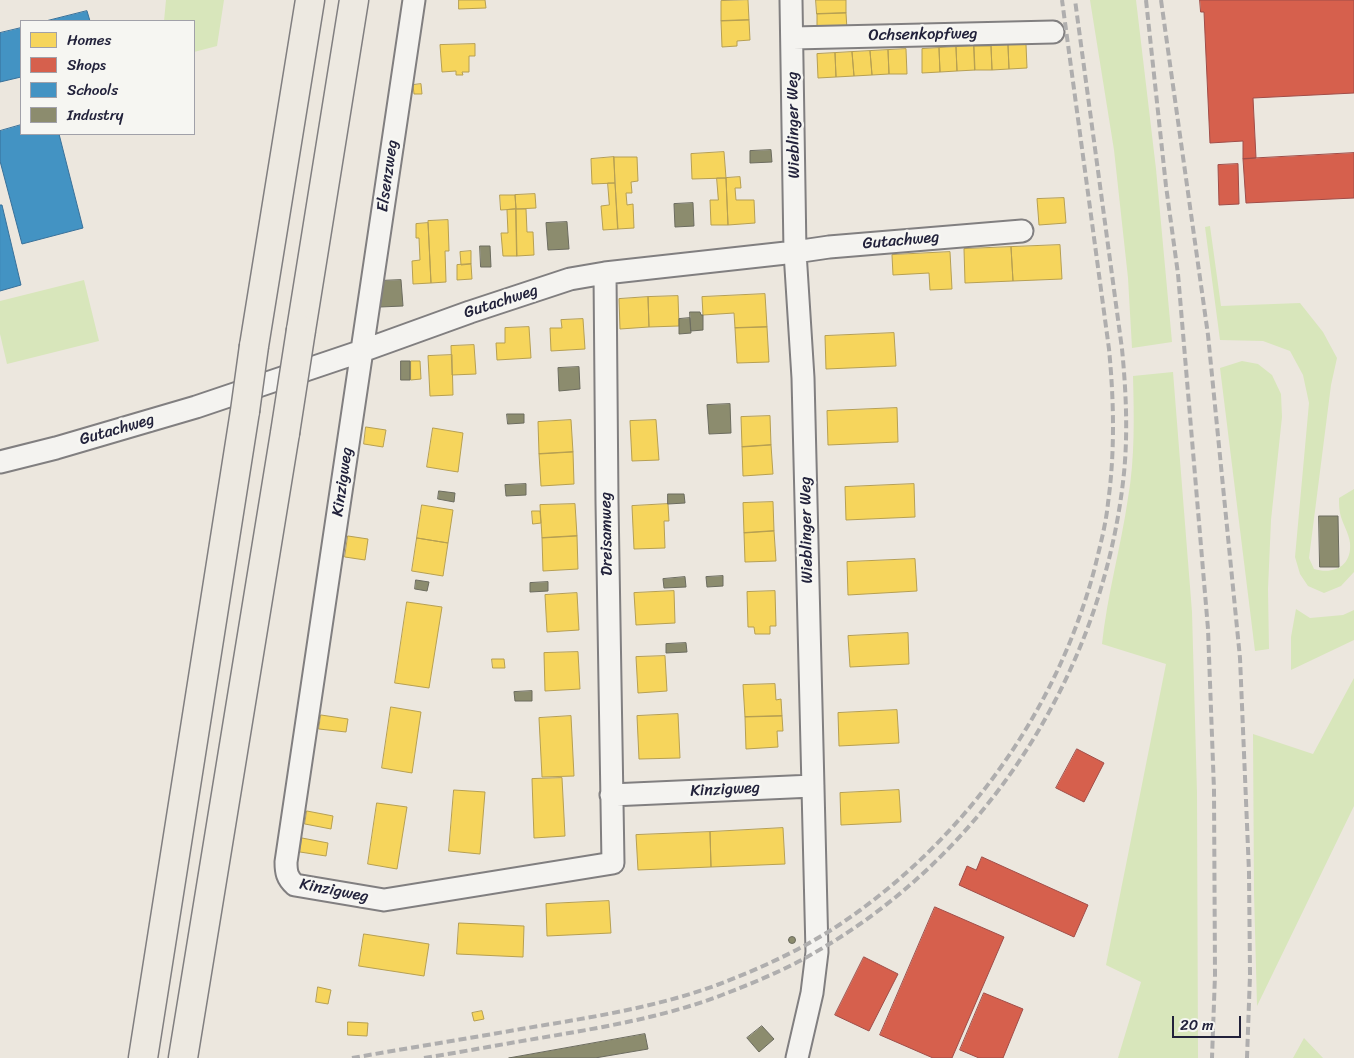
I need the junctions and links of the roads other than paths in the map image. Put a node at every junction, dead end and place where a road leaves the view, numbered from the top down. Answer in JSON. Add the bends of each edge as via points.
{"nodes":[{"id":1,"x":310,"y":0,"type":"edge"},
{"id":2,"x":354,"y":0,"type":"edge"},
{"id":3,"x":414,"y":0,"type":"edge"},
{"id":4,"x":791,"y":0,"type":"edge"},
{"id":5,"x":1053,"y":32,"type":"dead end"},
{"id":6,"x":793,"y":38,"type":"junction"},
{"id":7,"x":1022,"y":232,"type":"dead end"},
{"id":8,"x":795,"y":252,"type":"junction"},
{"id":9,"x":605,"y":273,"type":"junction"},
{"id":10,"x":362,"y":351,"type":"junction"},
{"id":11,"x":0,"y":462,"type":"edge"},
{"id":12,"x":812,"y":786,"type":"junction"},
{"id":13,"x":612,"y":794,"type":"junction"},
{"id":14,"x":184,"y":1052,"type":"edge"},
{"id":15,"x":143,"y":1058,"type":"edge"},
{"id":16,"x":798,"y":1058,"type":"edge"}],
"edges":[{"from":1,"to":15,"type":"highway","bridge":true},
{"from":2,"to":14,"type":"highway","bridge":true},
{"from":3,"to":10,"type":"street","name":"Elsenzweg"},
{"from":4,"to":6,"type":"street","name":"Wieblinger Weg"},
{"from":5,"to":6,"type":"street","name":"Ochsenkopfweg"},
{"from":6,"to":8,"type":"street","name":"Wieblinger Weg"},
{"from":7,"to":8,"type":"street","name":"Gutachweg"},
{"from":8,"to":9,"type":"street","name":"Gutachweg"},
{"from":8,"to":12,"type":"street","name":"Wieblinger Weg","via":[[804,409]]},
{"from":9,"to":10,"type":"street","name":"Gutachweg","via":[[570,279]]},
{"from":9,"to":13,"type":"street","name":"Dreisamweg"},
{"from":10,"to":11,"type":"street","name":"Gutachweg","via":[[196,407]]},
{"from":10,"to":13,"type":"street","name":"Kinzigweg","via":[[286,862],[289,880],[295,885],[384,900],[612,863]]},
{"from":12,"to":13,"type":"street","name":"Kinzigweg"},
{"from":12,"to":16,"type":"street","name":"Wieblinger Weg","via":[[817,952],[815,980]]}]}
